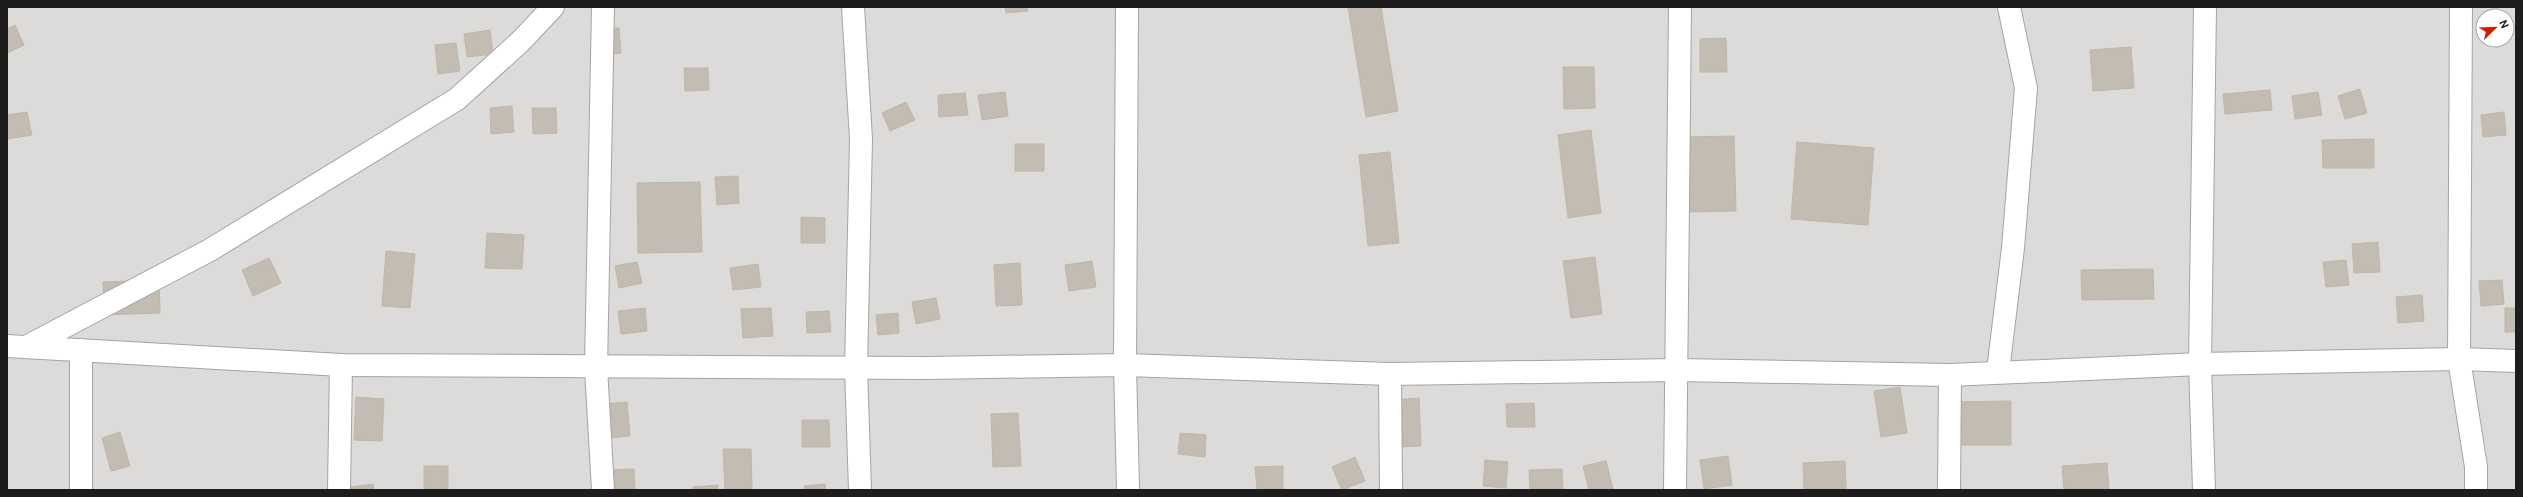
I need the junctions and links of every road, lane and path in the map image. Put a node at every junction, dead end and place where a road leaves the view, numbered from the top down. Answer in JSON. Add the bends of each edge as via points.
{"nodes":[{"id":1,"x":553,"y":7,"type":"edge"},
{"id":2,"x":603,"y":7,"type":"edge"},
{"id":3,"x":853,"y":7,"type":"edge"},
{"id":4,"x":1127,"y":7,"type":"edge"},
{"id":5,"x":1680,"y":7,"type":"edge"},
{"id":6,"x":2009,"y":7,"type":"edge"},
{"id":7,"x":2205,"y":7,"type":"edge"},
{"id":8,"x":2461,"y":7,"type":"edge"},
{"id":9,"x":16,"y":346,"type":"edge"},
{"id":10,"x":81,"y":350,"type":"junction"},
{"id":11,"x":2459,"y":359,"type":"junction"},
{"id":12,"x":2516,"y":361,"type":"edge"},
{"id":13,"x":2200,"y":364,"type":"junction"},
{"id":14,"x":341,"y":365,"type":"junction"},
{"id":15,"x":1125,"y":365,"type":"junction"},
{"id":16,"x":596,"y":368,"type":"junction"},
{"id":17,"x":856,"y":368,"type":"junction"},
{"id":18,"x":1678,"y":370,"type":"junction"},
{"id":19,"x":1998,"y":371,"type":"junction"},
{"id":20,"x":1390,"y":374,"type":"junction"},
{"id":21,"x":1950,"y":375,"type":"junction"},
{"id":22,"x":81,"y":490,"type":"edge"},
{"id":23,"x":339,"y":490,"type":"edge"},
{"id":24,"x":603,"y":490,"type":"edge"},
{"id":25,"x":860,"y":490,"type":"edge"},
{"id":26,"x":1128,"y":490,"type":"edge"},
{"id":27,"x":1391,"y":490,"type":"edge"},
{"id":28,"x":1675,"y":490,"type":"edge"},
{"id":29,"x":1949,"y":490,"type":"edge"},
{"id":30,"x":2204,"y":490,"type":"edge"},
{"id":31,"x":2476,"y":490,"type":"edge"}],
"edges":[{"from":1,"to":9,"type":"street","via":[[520,42],[457,99],[210,250]]},
{"from":2,"to":16,"type":"street"},
{"from":3,"to":17,"type":"street","via":[[861,139]]},
{"from":4,"to":15,"type":"street"},
{"from":5,"to":18,"type":"street"},
{"from":6,"to":19,"type":"street","via":[[2026,88],[2013,248]]},
{"from":7,"to":13,"type":"street"},
{"from":8,"to":11,"type":"street"},
{"from":9,"to":10,"type":"street"},
{"from":10,"to":14,"type":"street"},
{"from":10,"to":22,"type":"street"},
{"from":11,"to":12,"type":"street"},
{"from":11,"to":13,"type":"street"},
{"from":11,"to":31,"type":"street","via":[[2476,466]]},
{"from":13,"to":19,"type":"street"},
{"from":13,"to":30,"type":"street"},
{"from":14,"to":16,"type":"street"},
{"from":14,"to":23,"type":"street"},
{"from":15,"to":17,"type":"street"},
{"from":15,"to":20,"type":"street"},
{"from":15,"to":26,"type":"street"},
{"from":16,"to":17,"type":"street"},
{"from":16,"to":24,"type":"street"},
{"from":17,"to":25,"type":"street"},
{"from":18,"to":20,"type":"street"},
{"from":18,"to":21,"type":"street"},
{"from":18,"to":28,"type":"street"},
{"from":19,"to":21,"type":"street"},
{"from":20,"to":27,"type":"street"},
{"from":21,"to":29,"type":"street"}]}
